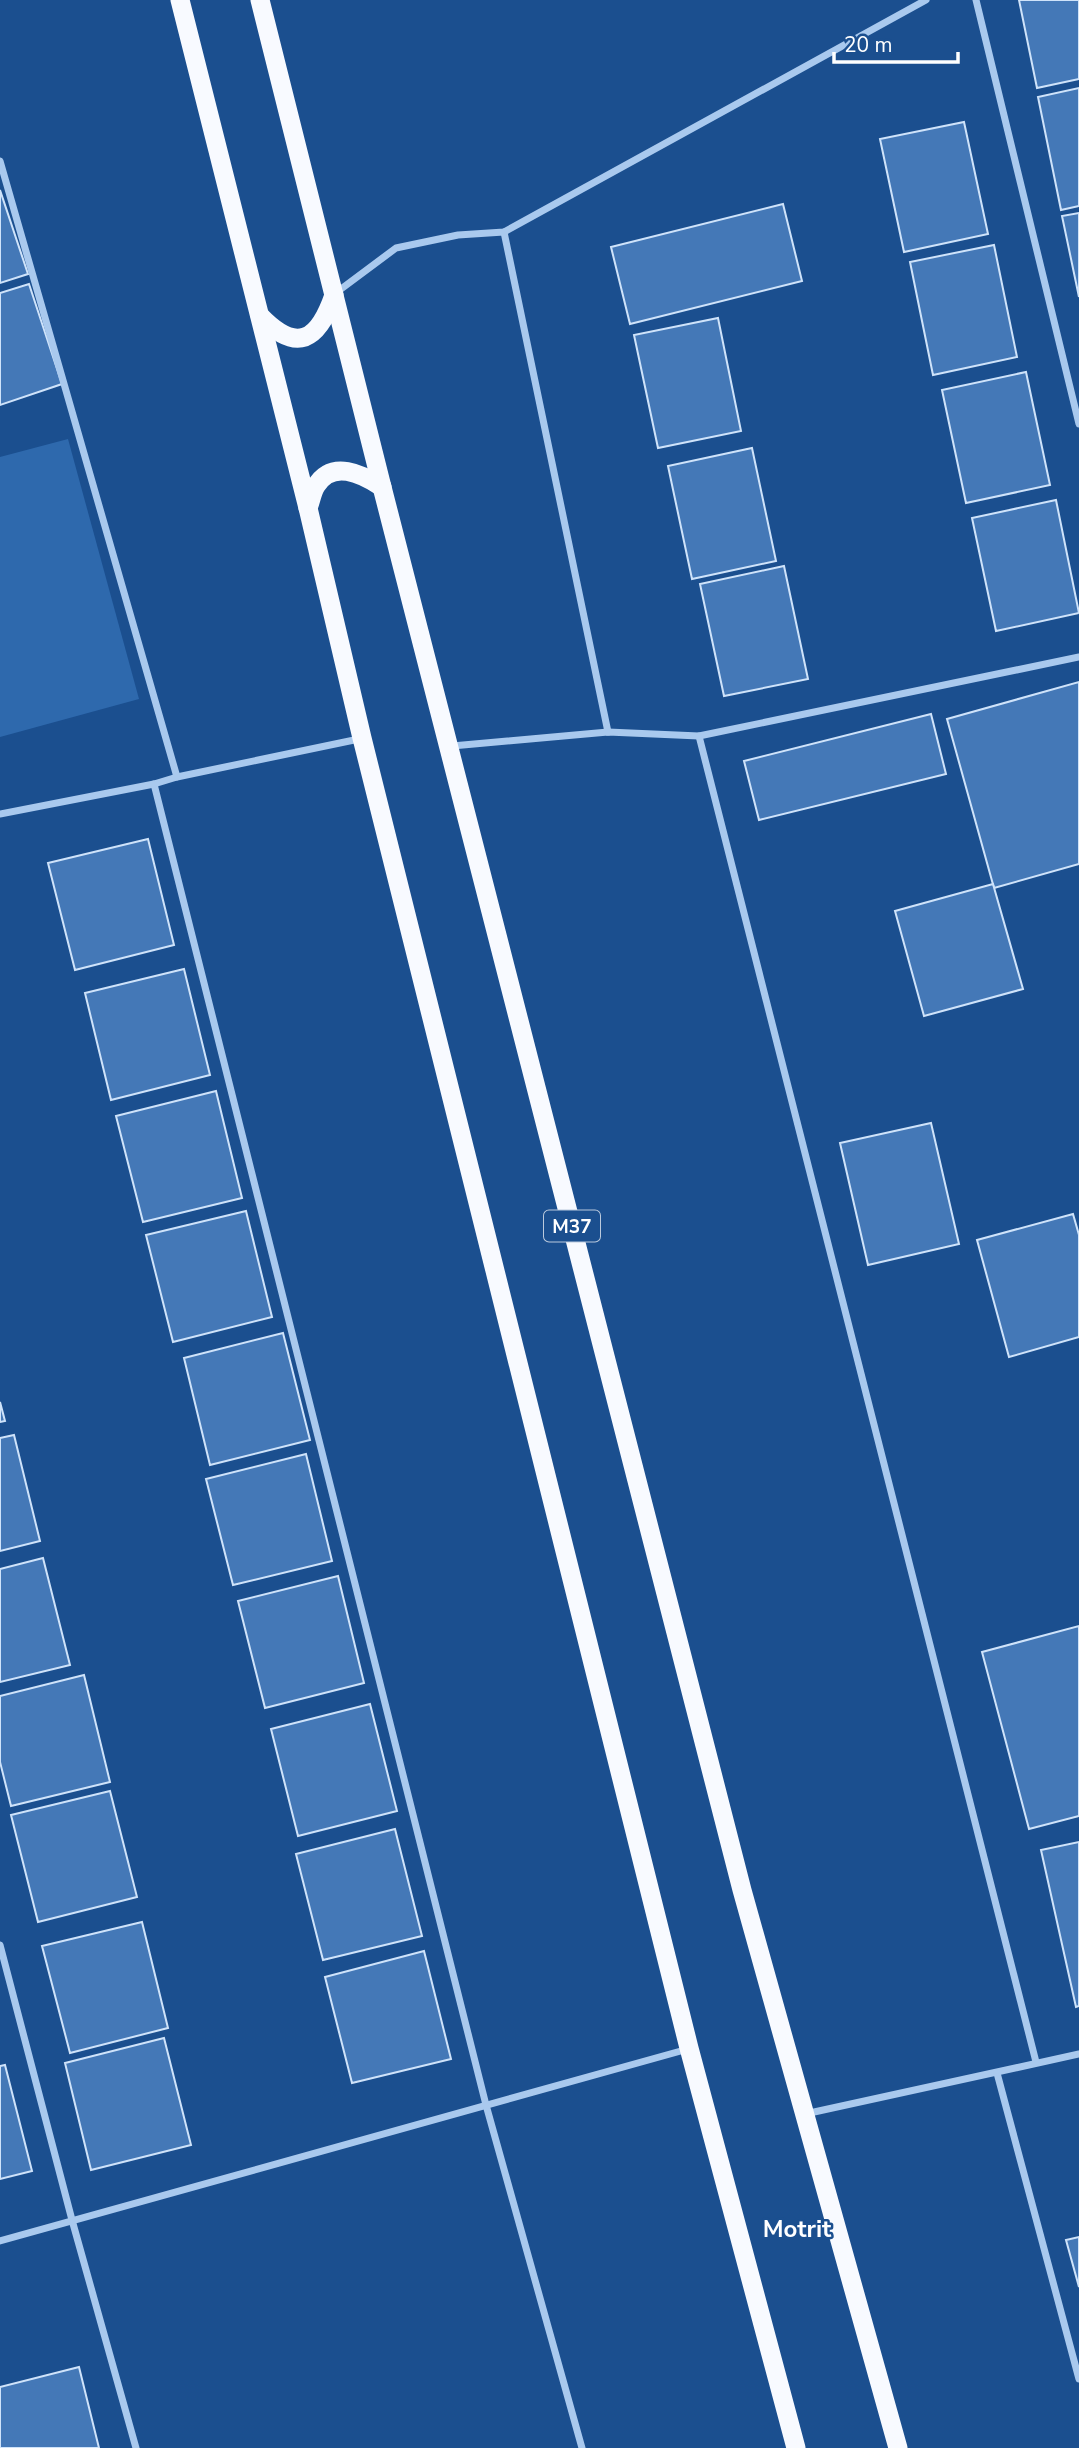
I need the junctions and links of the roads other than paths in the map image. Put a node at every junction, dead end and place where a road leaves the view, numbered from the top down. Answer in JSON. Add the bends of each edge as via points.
{"nodes":[{"id":1,"x":180,"y":0,"type":"edge"},
{"id":2,"x":260,"y":0,"type":"edge"},
{"id":3,"x":926,"y":0,"type":"edge"},
{"id":4,"x":976,"y":0,"type":"edge"},
{"id":5,"x":0,"y":161,"type":"edge"},
{"id":6,"x":504,"y":232,"type":"junction"},
{"id":7,"x":334,"y":295,"type":"junction"},
{"id":8,"x":259,"y":315,"type":"junction"},
{"id":9,"x":1079,"y":424,"type":"edge"},
{"id":10,"x":382,"y":487,"type":"junction"},
{"id":11,"x":308,"y":508,"type":"junction"},
{"id":12,"x":1079,"y":657,"type":"edge"},
{"id":13,"x":608,"y":732,"type":"junction"},
{"id":14,"x":699,"y":736,"type":"junction"},
{"id":15,"x":362,"y":738,"type":"junction"},
{"id":16,"x":449,"y":747,"type":"junction"},
{"id":17,"x":177,"y":777,"type":"junction"},
{"id":18,"x":154,"y":784,"type":"junction"},
{"id":19,"x":0,"y":814,"type":"edge"},
{"id":20,"x":0,"y":1945,"type":"edge"},
{"id":21,"x":689,"y":2048,"type":"junction"},
{"id":22,"x":1079,"y":2054,"type":"edge"},
{"id":23,"x":1036,"y":2063,"type":"junction"},
{"id":24,"x":997,"y":2073,"type":"junction"},
{"id":25,"x":486,"y":2105,"type":"junction"},
{"id":26,"x":804,"y":2115,"type":"junction"},
{"id":27,"x":72,"y":2220,"type":"junction"},
{"id":28,"x":0,"y":2241,"type":"edge"},
{"id":29,"x":1079,"y":2379,"type":"edge"},
{"id":30,"x":136,"y":2448,"type":"edge"},
{"id":31,"x":582,"y":2448,"type":"edge"},
{"id":32,"x":796,"y":2448,"type":"edge"},
{"id":33,"x":898,"y":2448,"type":"edge"}],
"edges":[{"from":1,"to":8,"type":"highway"},
{"from":2,"to":7,"type":"highway","number":"M37"},
{"from":3,"to":6,"type":"street"},
{"from":4,"to":9,"type":"street"},
{"from":5,"to":17,"type":"street"},
{"from":6,"to":7,"type":"street","via":[[396,248]]},
{"from":6,"to":13,"type":"street"},
{"from":7,"to":8,"type":"highway","via":[[317,330],[303,338],[275,331]]},
{"from":7,"to":10,"type":"highway","number":"M37"},
{"from":8,"to":11,"type":"highway"},
{"from":10,"to":11,"type":"highway","via":[[354,471],[339,471],[316,486]]},
{"from":10,"to":16,"type":"highway","number":"M37"},
{"from":11,"to":15,"type":"highway"},
{"from":12,"to":14,"type":"street"},
{"from":13,"to":14,"type":"street"},
{"from":13,"to":16,"type":"street"},
{"from":14,"to":23,"type":"street"},
{"from":15,"to":17,"type":"street"},
{"from":15,"to":21,"type":"highway"},
{"from":16,"to":26,"type":"highway","number":"M37","via":[[741,1890]]},
{"from":17,"to":18,"type":"street"},
{"from":18,"to":19,"type":"street"},
{"from":18,"to":25,"type":"street"},
{"from":20,"to":27,"type":"street"},
{"from":21,"to":25,"type":"street"},
{"from":21,"to":32,"type":"highway"},
{"from":22,"to":23,"type":"street"},
{"from":23,"to":24,"type":"street"},
{"from":24,"to":26,"type":"street"},
{"from":24,"to":29,"type":"street"},
{"from":25,"to":27,"type":"street"},
{"from":25,"to":31,"type":"street"},
{"from":26,"to":33,"type":"highway","number":"M37"},
{"from":27,"to":28,"type":"street"},
{"from":27,"to":30,"type":"street"}]}
